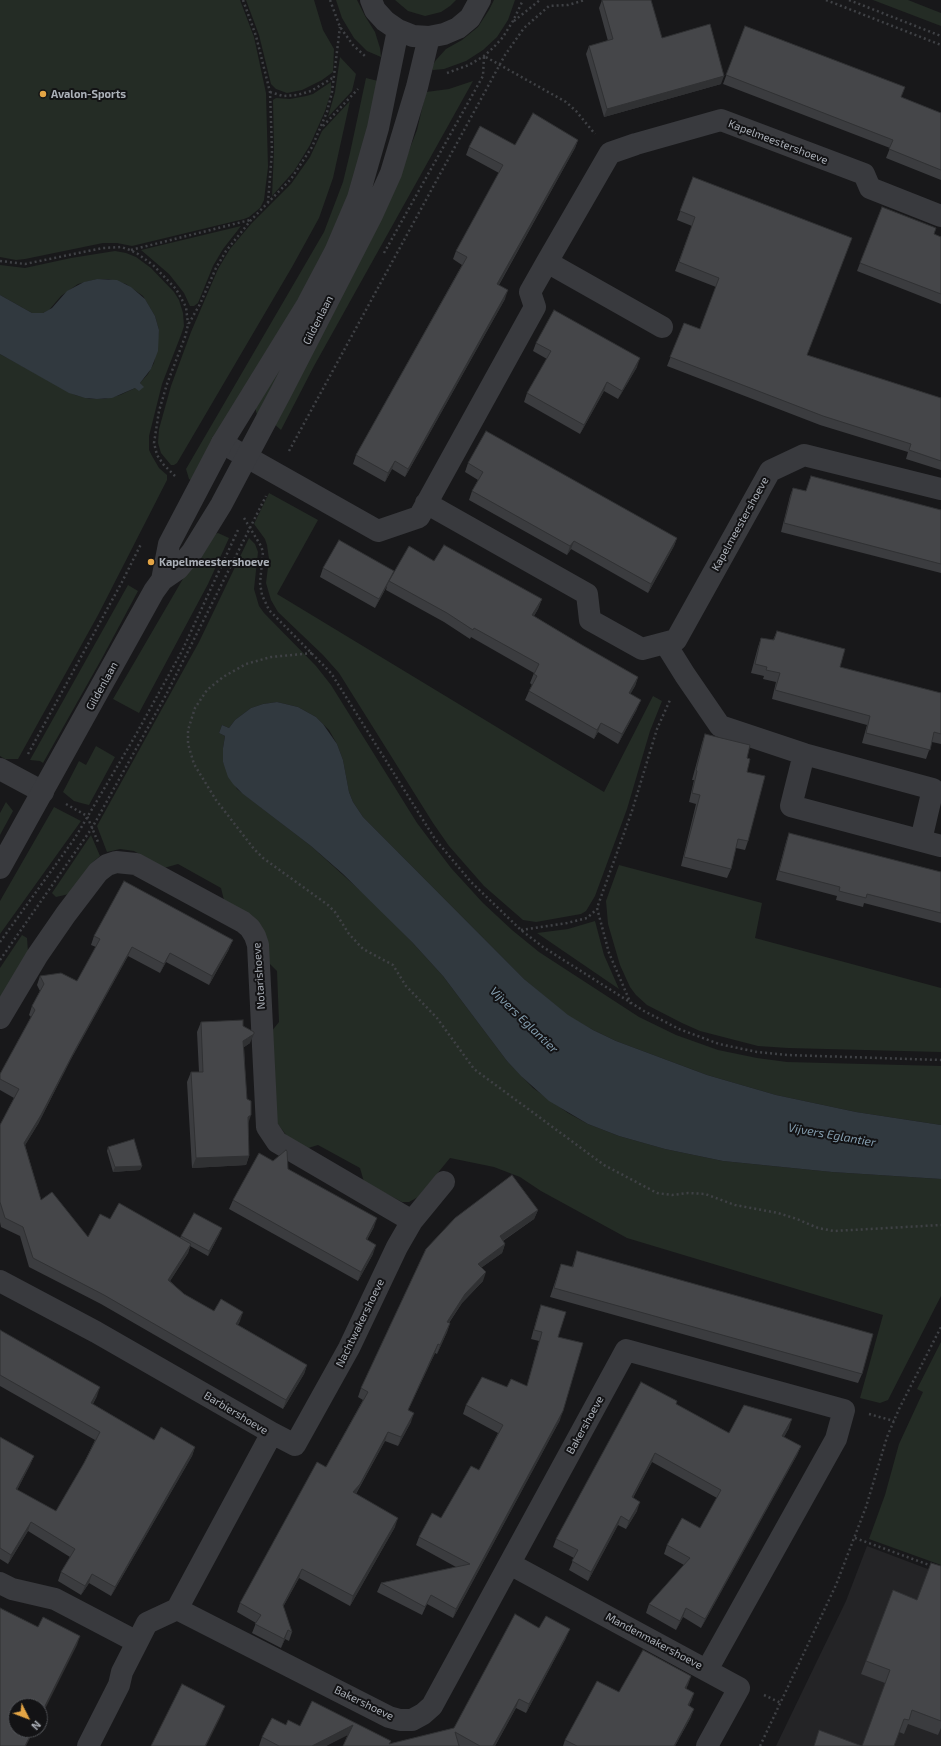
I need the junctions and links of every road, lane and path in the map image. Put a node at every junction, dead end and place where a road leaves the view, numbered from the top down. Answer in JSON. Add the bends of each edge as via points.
{"nodes":[{"id":1,"x":243,"y":0,"type":"edge"},
{"id":2,"x":330,"y":0,"type":"edge"},
{"id":3,"x":371,"y":0,"type":"edge"},
{"id":4,"x":480,"y":0,"type":"edge"},
{"id":5,"x":522,"y":0,"type":"edge"},
{"id":6,"x":540,"y":0,"type":"edge"},
{"id":7,"x":585,"y":0,"type":"edge"},
{"id":8,"x":826,"y":0,"type":"edge"},
{"id":9,"x":849,"y":0,"type":"edge"},
{"id":10,"x":549,"y":6,"type":"dead end"},
{"id":11,"x":340,"y":27,"type":"junction"},
{"id":12,"x":398,"y":30,"type":"junction"},
{"id":13,"x":941,"y":36,"type":"edge"},
{"id":14,"x":429,"y":37,"type":"junction"},
{"id":15,"x":941,"y":45,"type":"edge"},
{"id":16,"x":484,"y":56,"type":"dead end"},
{"id":17,"x":365,"y":57,"type":"dead end"},
{"id":18,"x":334,"y":77,"type":"junction"},
{"id":19,"x":358,"y":89,"type":"dead end"},
{"id":20,"x":270,"y":92,"type":"junction"},
{"id":21,"x":321,"y":128,"type":"junction"},
{"id":22,"x":610,"y":153,"type":"junction"},
{"id":23,"x":268,"y":202,"type":"junction"},
{"id":24,"x":941,"y":216,"type":"edge"},
{"id":25,"x":251,"y":220,"type":"junction"},
{"id":26,"x":130,"y":250,"type":"junction"},
{"id":27,"x":0,"y":261,"type":"edge"},
{"id":28,"x":547,"y":262,"type":"junction"},
{"id":29,"x":188,"y":325,"type":"junction"},
{"id":30,"x":662,"y":327,"type":"dead end"},
{"id":31,"x":222,"y":443,"type":"junction"},
{"id":32,"x":246,"y":457,"type":"junction"},
{"id":33,"x":175,"y":476,"type":"dead end"},
{"id":34,"x":941,"y":489,"type":"edge"},
{"id":35,"x":426,"y":503,"type":"junction"},
{"id":36,"x":244,"y":518,"type":"dead end"},
{"id":37,"x":162,"y":580,"type":"junction"},
{"id":38,"x":665,"y":643,"type":"junction"},
{"id":39,"x":312,"y":653,"type":"junction"},
{"id":40,"x":685,"y":675,"type":"junction"},
{"id":41,"x":804,"y":754,"type":"junction"},
{"id":42,"x":0,"y":769,"type":"edge"},
{"id":43,"x":43,"y":792,"type":"junction"},
{"id":44,"x":931,"y":843,"type":"edge"},
{"id":45,"x":0,"y":868,"type":"edge"},
{"id":46,"x":597,"y":908,"type":"junction"},
{"id":47,"x":521,"y":930,"type":"junction"},
{"id":48,"x":631,"y":1004,"type":"junction"},
{"id":49,"x":0,"y":1018,"type":"edge"},
{"id":50,"x":941,"y":1060,"type":"edge"},
{"id":51,"x":444,"y":1182,"type":"dead end"},
{"id":52,"x":412,"y":1221,"type":"junction"},
{"id":53,"x":941,"y":1225,"type":"edge"},
{"id":54,"x":0,"y":1281,"type":"edge"},
{"id":55,"x":941,"y":1328,"type":"edge"},
{"id":56,"x":272,"y":1432,"type":"junction"},
{"id":57,"x":855,"y":1538,"type":"junction"},
{"id":58,"x":510,"y":1564,"type":"junction"},
{"id":59,"x":934,"y":1567,"type":"edge"},
{"id":60,"x":0,"y":1583,"type":"edge"},
{"id":61,"x":176,"y":1609,"type":"junction"},
{"id":62,"x":137,"y":1642,"type":"junction"},
{"id":63,"x":707,"y":1670,"type":"junction"},
{"id":64,"x":88,"y":1746,"type":"edge"},
{"id":65,"x":707,"y":1746,"type":"edge"},
{"id":66,"x":760,"y":1746,"type":"edge"}],
"edges":[{"from":1,"to":20,"type":"path","via":[[256,36]]},
{"from":2,"to":11,"type":"path"},
{"from":3,"to":12,"type":"street","via":[[385,22]]},
{"from":4,"to":14,"type":"street","via":[[470,18],[458,28]]},
{"from":5,"to":6,"type":"path","via":[[513,21]]},
{"from":7,"to":10,"type":"path","via":[[568,5]]},
{"from":8,"to":15,"type":"path"},
{"from":9,"to":13,"type":"path"},
{"from":11,"to":17,"type":"path"},
{"from":11,"to":18,"type":"path"},
{"from":12,"to":14,"type":"street","via":[[413,36]]},
{"from":12,"to":31,"type":"street","name":"Gildenlaan","via":[[378,128],[358,198],[344,232],[307,305]]},
{"from":14,"to":32,"type":"street","name":"Gildenlaan","via":[[391,173],[372,215]]},
{"from":16,"to":22,"type":"path","via":[[566,102]]},
{"from":18,"to":20,"type":"path","via":[[311,91],[297,95],[283,96]]},
{"from":18,"to":21,"type":"path","via":[[331,99]]},
{"from":19,"to":21,"type":"path"},
{"from":20,"to":23,"type":"path","via":[[272,151]]},
{"from":21,"to":23,"type":"path","via":[[302,165]]},
{"from":22,"to":24,"type":"street","name":"Kapelmeestershoeve","via":[[721,120],[864,174],[870,188]]},
{"from":22,"to":28,"type":"street"},
{"from":23,"to":25,"type":"path"},
{"from":25,"to":26,"type":"path"},
{"from":25,"to":29,"type":"path","via":[[216,268]]},
{"from":26,"to":27,"type":"path","via":[[121,247],[103,248],[25,264]]},
{"from":26,"to":29,"type":"path","via":[[153,265],[176,289],[186,307]]},
{"from":28,"to":30,"type":"street"},
{"from":28,"to":35,"type":"street","via":[[530,292],[535,307]]},
{"from":29,"to":33,"type":"path","via":[[159,411],[154,443],[157,455]]},
{"from":31,"to":32,"type":"street"},
{"from":31,"to":37,"type":"street","name":"Gildenlaan","via":[[169,544]]},
{"from":32,"to":35,"type":"street","via":[[378,530],[419,517]]},
{"from":32,"to":37,"type":"street","name":"Gildenlaan","via":[[192,552],[178,569]]},
{"from":34,"to":38,"type":"street","name":"Kapelmeestershoeve","via":[[804,455],[770,471],[676,640]]},
{"from":35,"to":38,"type":"street","name":"Kapelmeestershoeve","via":[[587,594],[590,620],[642,649]]},
{"from":36,"to":39,"type":"path","via":[[263,552],[260,583],[264,603],[273,616]]},
{"from":37,"to":43,"type":"street","name":"Gildenlaan"},
{"from":38,"to":40,"type":"street"},
{"from":39,"to":47,"type":"path","via":[[336,682],[435,838],[471,882]]},
{"from":39,"to":53,"type":"path","via":[[271,657],[252,662],[234,670],[211,686],[195,708],[189,723],[188,744],[194,764],[216,800],[254,849],[270,864],[328,904],[363,949],[393,965],[406,986],[441,1023],[474,1069],[604,1165],[657,1193],[672,1196],[688,1193],[705,1194],[735,1205],[778,1213],[818,1228],[834,1231]]},
{"from":40,"to":41,"type":"street","via":[[720,726]]},
{"from":40,"to":46,"type":"path","via":[[657,728],[632,811]]},
{"from":41,"to":44,"type":"street","via":[[933,788]]},
{"from":41,"to":44,"type":"street","via":[[790,806]]},
{"from":42,"to":43,"type":"street"},
{"from":43,"to":45,"type":"street","name":"Gildenlaan"},
{"from":46,"to":47,"type":"path","via":[[587,918]]},
{"from":46,"to":48,"type":"path","via":[[610,953]]},
{"from":47,"to":48,"type":"path"},
{"from":48,"to":50,"type":"path","via":[[698,1037],[757,1052]]},
{"from":49,"to":52,"type":"street","name":"Notarishoeve","via":[[37,956],[98,872],[116,862],[136,864],[243,922],[256,936],[267,1127],[277,1142]]},
{"from":51,"to":52,"type":"street","name":"Nachtwakershoeve"},
{"from":52,"to":56,"type":"street","name":"Nachtwakershoeve","via":[[296,1445]]},
{"from":54,"to":56,"type":"street","name":"Barbiershoeve","via":[[96,1332]]},
{"from":55,"to":57,"type":"path","via":[[899,1410]]},
{"from":56,"to":61,"type":"street","name":"Barbiershoeve"},
{"from":57,"to":59,"type":"path"},
{"from":57,"to":66,"type":"path","via":[[836,1585]]},
{"from":58,"to":61,"type":"street","name":"Bakershoeve","via":[[432,1706],[412,1720],[389,1717]]},
{"from":58,"to":63,"type":"street","name":"Mandenmakershoeve"},
{"from":58,"to":63,"type":"street","name":"Bakershoeve","via":[[626,1350],[844,1410],[836,1438]]},
{"from":60,"to":62,"type":"street","via":[[12,1590],[55,1599]]},
{"from":61,"to":62,"type":"street","via":[[147,1623]]},
{"from":62,"to":64,"type":"street","via":[[122,1672],[119,1685]]},
{"from":63,"to":65,"type":"street","name":"Mandenmakershoeve","via":[[739,1688]]}]}
